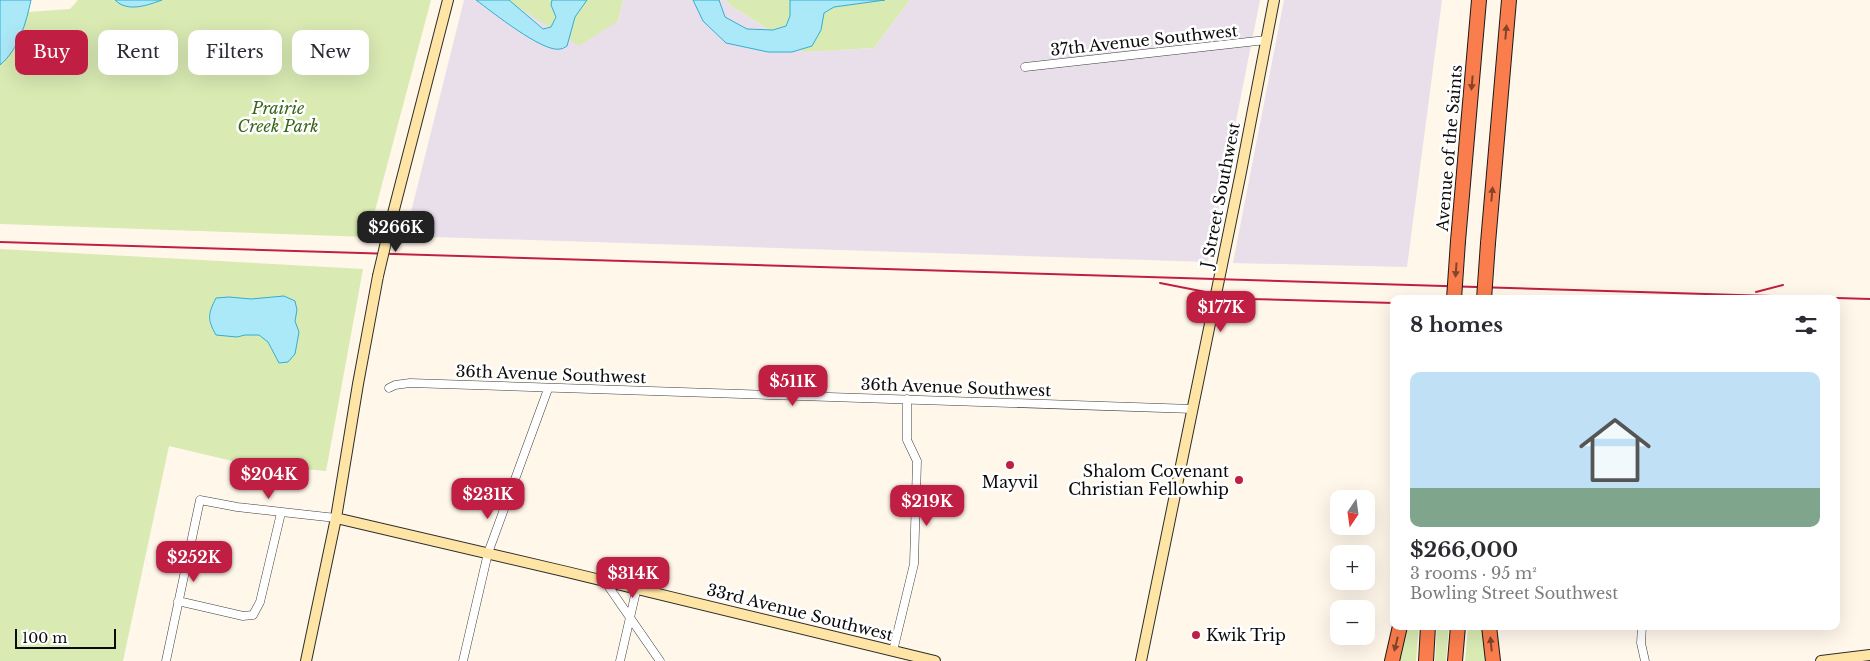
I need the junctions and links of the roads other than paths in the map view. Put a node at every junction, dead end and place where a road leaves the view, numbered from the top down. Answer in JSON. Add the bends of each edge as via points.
{"nodes":[{"id":1,"x":1274,"y":0,"type":"edge"},
{"id":2,"x":1479,"y":0,"type":"edge"},
{"id":3,"x":1509,"y":0,"type":"edge"},
{"id":4,"x":447,"y":3,"type":"edge"},
{"id":5,"x":1266,"y":40,"type":"junction"},
{"id":6,"x":1025,"y":67,"type":"dead end"},
{"id":7,"x":1454,"y":295,"type":"edge"},
{"id":8,"x":1484,"y":295,"type":"edge"},
{"id":9,"x":389,"y":388,"type":"dead end"},
{"id":10,"x":548,"y":389,"type":"junction"},
{"id":11,"x":907,"y":399,"type":"junction"},
{"id":12,"x":1193,"y":409,"type":"junction"},
{"id":13,"x":281,"y":512,"type":"junction"},
{"id":14,"x":336,"y":518,"type":"junction"},
{"id":15,"x":488,"y":553,"type":"junction"},
{"id":16,"x":604,"y":580,"type":"junction"},
{"id":17,"x":637,"y":587,"type":"junction"},
{"id":18,"x":178,"y":601,"type":"junction"},
{"id":19,"x":630,"y":617,"type":"junction"},
{"id":20,"x":1399,"y":630,"type":"edge"},
{"id":21,"x":1428,"y":630,"type":"edge"},
{"id":22,"x":1458,"y":630,"type":"edge"},
{"id":23,"x":1489,"y":630,"type":"edge"},
{"id":24,"x":1642,"y":630,"type":"edge"},
{"id":25,"x":893,"y":650,"type":"junction"},
{"id":26,"x":1870,"y":655,"type":"edge"},
{"id":27,"x":166,"y":661,"type":"edge"},
{"id":28,"x":306,"y":661,"type":"edge"},
{"id":29,"x":464,"y":661,"type":"edge"},
{"id":30,"x":620,"y":661,"type":"edge"},
{"id":31,"x":660,"y":661,"type":"edge"},
{"id":32,"x":935,"y":661,"type":"edge"},
{"id":33,"x":1141,"y":661,"type":"edge"},
{"id":34,"x":1392,"y":661,"type":"edge"},
{"id":35,"x":1426,"y":661,"type":"edge"},
{"id":36,"x":1455,"y":661,"type":"edge"},
{"id":37,"x":1493,"y":661,"type":"edge"},
{"id":38,"x":1645,"y":661,"type":"edge"},
{"id":39,"x":1821,"y":661,"type":"edge"}],
"edges":[{"from":1,"to":5,"type":"street","name":"J Street Southwest"},
{"from":2,"to":7,"type":"highway","name":"Avenue of the Saints","one_way":true,"bridge":true},
{"from":8,"to":3,"type":"highway","one_way":true,"bridge":true},
{"from":4,"to":14,"type":"street","bridge":true,"via":[[378,276]]},
{"from":5,"to":6,"type":"street","name":"37th Avenue Southwest"},
{"from":5,"to":12,"type":"street","name":"J Street Southwest"},
{"from":9,"to":10,"type":"street","name":"36th Avenue Southwest","via":[[410,383]]},
{"from":10,"to":11,"type":"street","name":"36th Avenue Southwest"},
{"from":10,"to":15,"type":"street"},
{"from":11,"to":12,"type":"street","name":"36th Avenue Southwest"},
{"from":11,"to":25,"type":"street","via":[[907,440],[917,461],[914,564]]},
{"from":12,"to":33,"type":"street","name":"J Street Southwest"},
{"from":13,"to":14,"type":"street"},
{"from":13,"to":18,"type":"street","via":[[260,602],[253,614],[244,616]]},
{"from":13,"to":18,"type":"street","via":[[200,500]]},
{"from":14,"to":15,"type":"street","name":"33rd Avenue Southwest"},
{"from":14,"to":28,"type":"street"},
{"from":15,"to":16,"type":"street","name":"33rd Avenue Southwest"},
{"from":15,"to":29,"type":"street"},
{"from":16,"to":17,"type":"street","name":"33rd Avenue Southwest"},
{"from":16,"to":19,"type":"street"},
{"from":17,"to":19,"type":"street"},
{"from":17,"to":25,"type":"street","name":"33rd Avenue Southwest"},
{"from":18,"to":27,"type":"street"},
{"from":19,"to":30,"type":"street"},
{"from":19,"to":31,"type":"street"},
{"from":20,"to":34,"type":"highway","one_way":true},
{"from":21,"to":35,"type":"highway"},
{"from":22,"to":36,"type":"highway"},
{"from":37,"to":23,"type":"highway","one_way":true},
{"from":24,"to":38,"type":"street"},
{"from":25,"to":32,"type":"street","name":"33rd Avenue Southwest"},
{"from":26,"to":39,"type":"street"}]}
